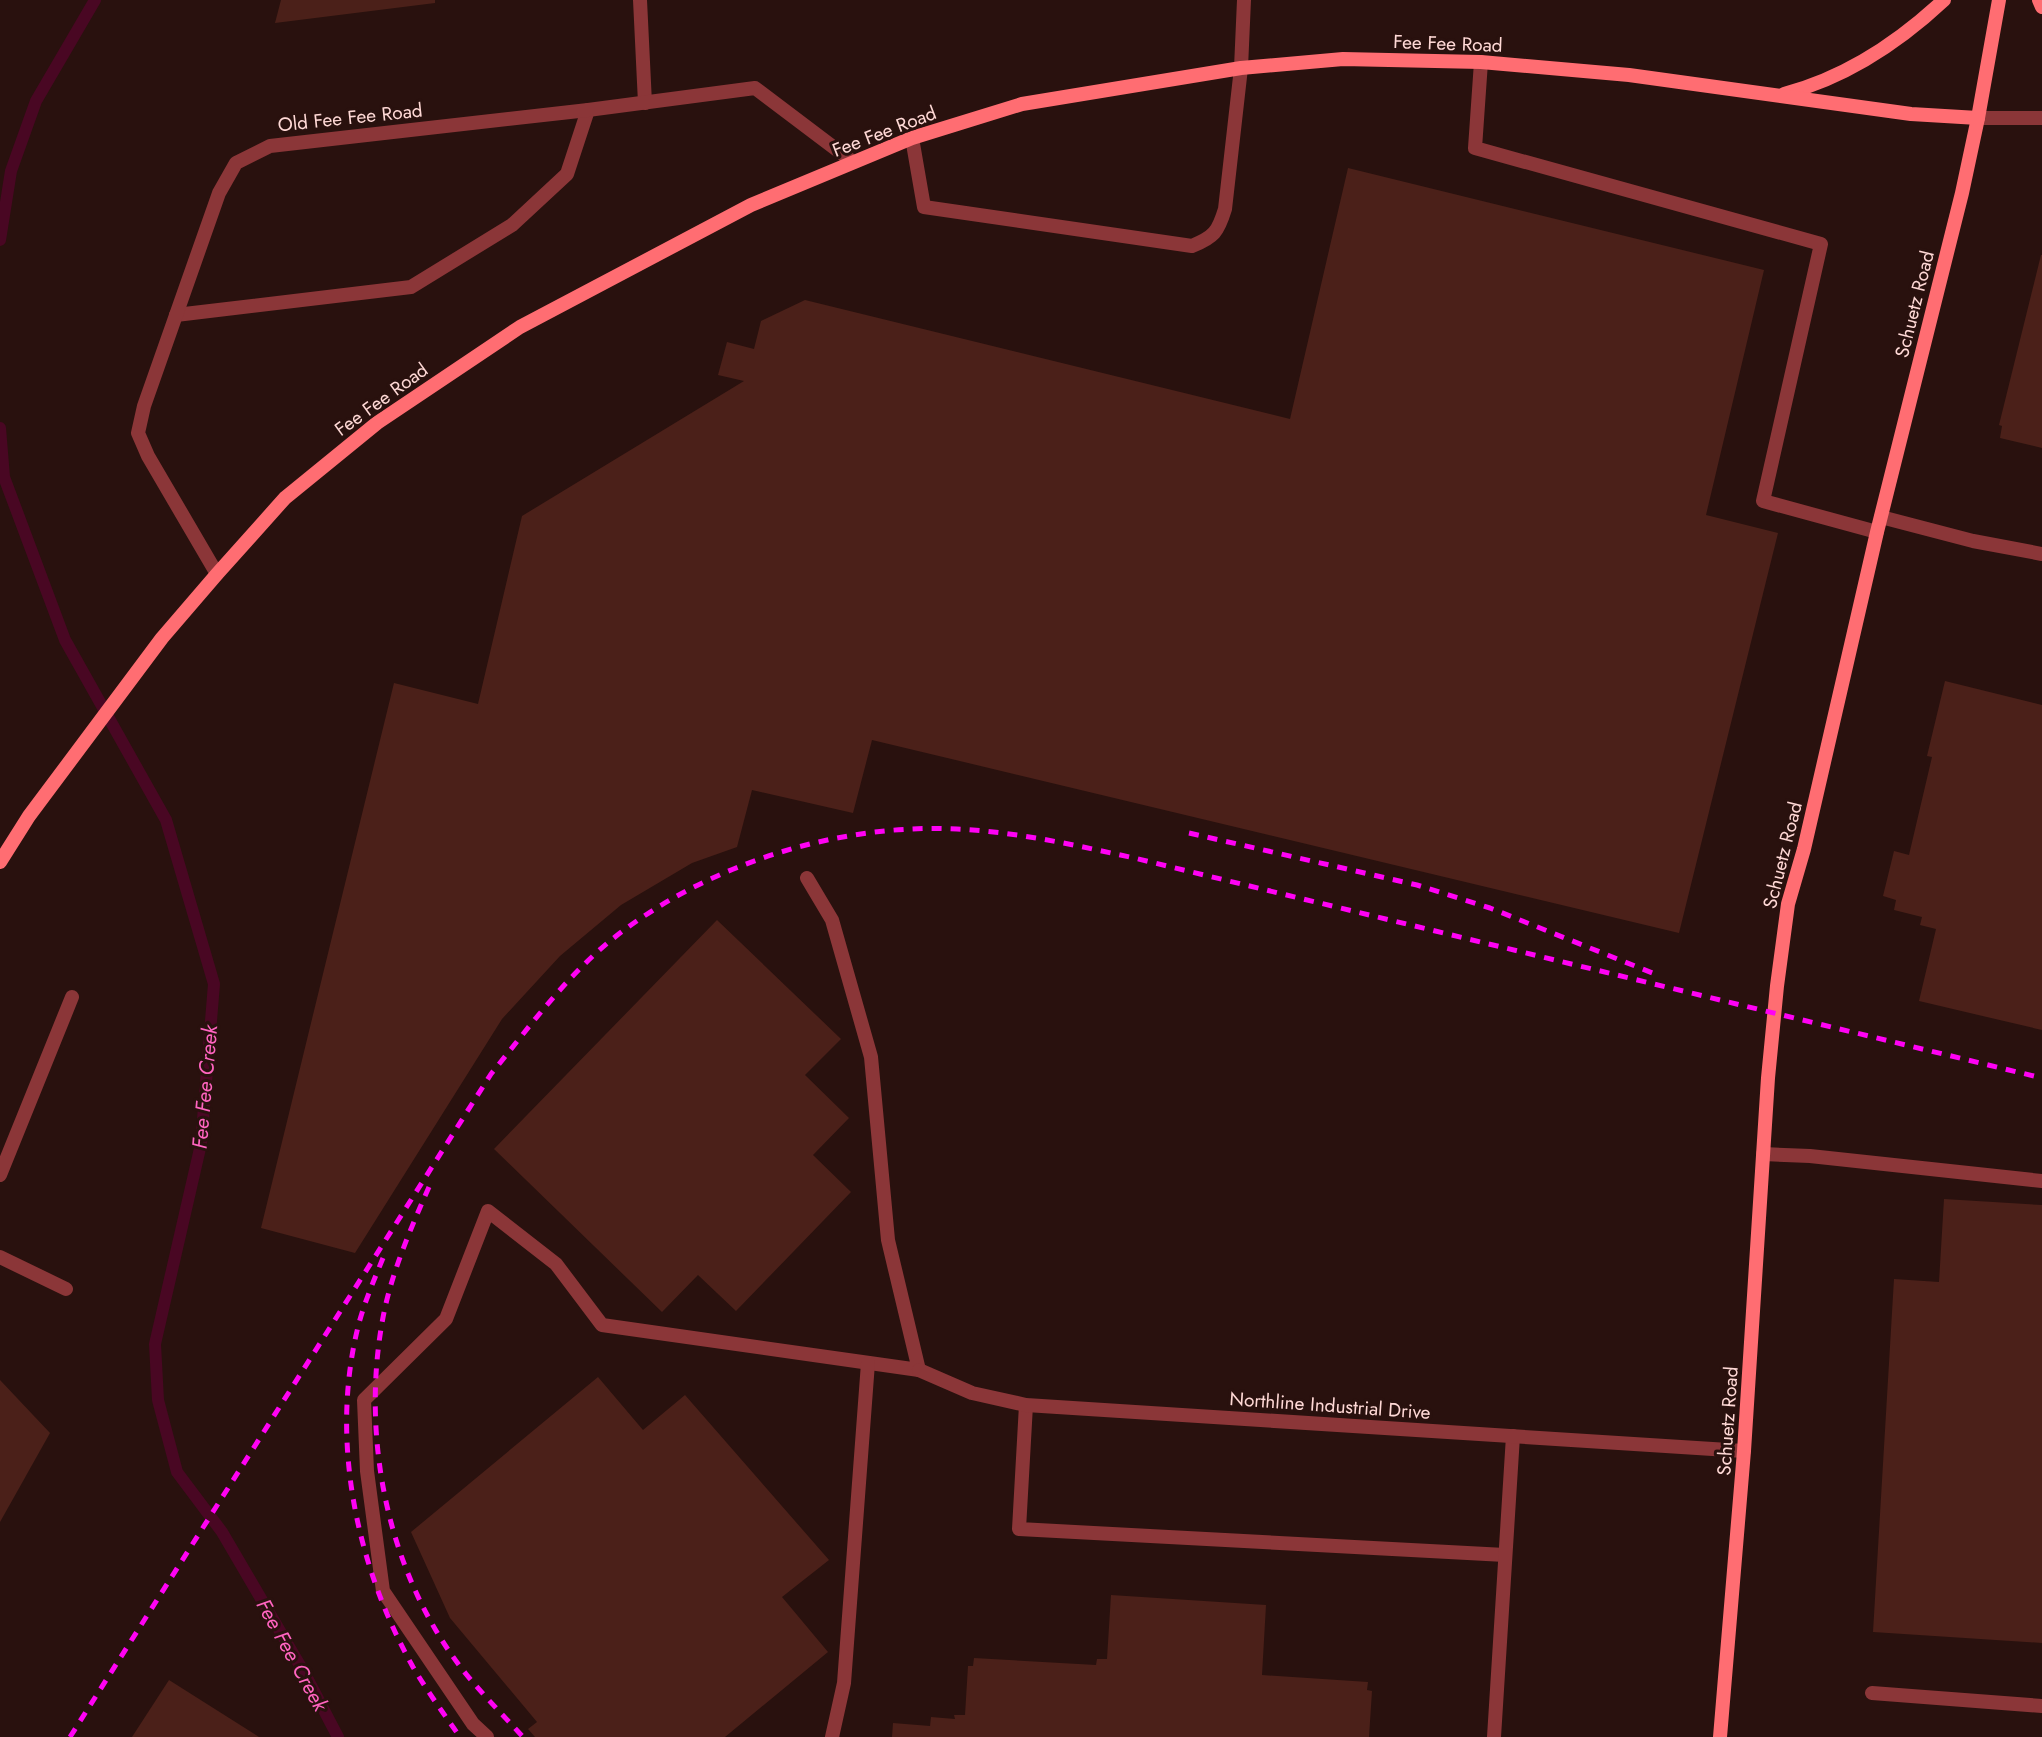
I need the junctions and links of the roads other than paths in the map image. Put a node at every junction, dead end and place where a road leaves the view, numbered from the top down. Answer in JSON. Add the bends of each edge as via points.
{"nodes":[{"id":1,"x":640,"y":0,"type":"edge"},
{"id":2,"x":1244,"y":0,"type":"edge"},
{"id":3,"x":1944,"y":0,"type":"edge"},
{"id":4,"x":1999,"y":0,"type":"edge"},
{"id":5,"x":2039,"y":0,"type":"edge"},
{"id":6,"x":2042,"y":7,"type":"edge"},
{"id":7,"x":1481,"y":62,"type":"junction"},
{"id":8,"x":1241,"y":68,"type":"junction"},
{"id":9,"x":1776,"y":96,"type":"junction"},
{"id":10,"x":645,"y":103,"type":"junction"},
{"id":11,"x":587,"y":110,"type":"junction"},
{"id":12,"x":1978,"y":118,"type":"junction"},
{"id":13,"x":2042,"y":118,"type":"edge"},
{"id":14,"x":912,"y":138,"type":"junction"},
{"id":15,"x":853,"y":162,"type":"junction"},
{"id":16,"x":176,"y":315,"type":"junction"},
{"id":17,"x":1881,"y":517,"type":"junction"},
{"id":18,"x":1877,"y":532,"type":"junction"},
{"id":19,"x":2042,"y":554,"type":"edge"},
{"id":20,"x":216,"y":574,"type":"junction"},
{"id":21,"x":2,"y":852,"type":"edge"},
{"id":22,"x":807,"y":878,"type":"dead end"},
{"id":23,"x":72,"y":997,"type":"dead end"},
{"id":24,"x":1763,"y":1154,"type":"junction"},
{"id":25,"x":0,"y":1175,"type":"edge"},
{"id":26,"x":2042,"y":1181,"type":"edge"},
{"id":27,"x":0,"y":1257,"type":"edge"},
{"id":28,"x":66,"y":1290,"type":"dead end"},
{"id":29,"x":868,"y":1363,"type":"junction"},
{"id":30,"x":919,"y":1370,"type":"junction"},
{"id":31,"x":1026,"y":1405,"type":"junction"},
{"id":32,"x":1513,"y":1436,"type":"junction"},
{"id":33,"x":1744,"y":1451,"type":"junction"},
{"id":34,"x":1505,"y":1555,"type":"junction"},
{"id":35,"x":1872,"y":1693,"type":"dead end"},
{"id":36,"x":2042,"y":1706,"type":"edge"},
{"id":37,"x":487,"y":1737,"type":"edge"},
{"id":38,"x":832,"y":1737,"type":"edge"},
{"id":39,"x":1494,"y":1737,"type":"edge"},
{"id":40,"x":1720,"y":1737,"type":"edge"}],
"edges":[{"from":1,"to":10,"type":"street"},
{"from":2,"to":8,"type":"street"},
{"from":3,"to":9,"type":"street","via":[[1891,44],[1852,67],[1811,87]]},
{"from":4,"to":12,"type":"street","name":"Schuetz Road"},
{"from":5,"to":6,"type":"street"},
{"from":7,"to":8,"type":"street","name":"Fee Fee Road","via":[[1343,59]]},
{"from":7,"to":9,"type":"street","name":"Fee Fee Road","via":[[1629,75]]},
{"from":7,"to":18,"type":"street","via":[[1475,148],[1821,244],[1763,501]]},
{"from":8,"to":14,"type":"street","name":"Fee Fee Road","via":[[1023,104]]},
{"from":8,"to":14,"type":"street","via":[[1225,209],[1209,239],[1192,246],[924,207]]},
{"from":9,"to":12,"type":"street","name":"Fee Fee Road"},
{"from":10,"to":11,"type":"street","name":"Old Fee Fee Road"},
{"from":10,"to":15,"type":"street","name":"Old Fee Fee Road","via":[[755,88]]},
{"from":11,"to":16,"type":"street","via":[[567,174],[512,225],[411,287]]},
{"from":11,"to":16,"type":"street","name":"Old Fee Fee Road","via":[[270,146],[236,163]]},
{"from":12,"to":13,"type":"street","name":"Fee Fee Road"},
{"from":12,"to":17,"type":"street","name":"Schuetz Road"},
{"from":14,"to":15,"type":"street","name":"Fee Fee Road"},
{"from":15,"to":20,"type":"street","name":"Fee Fee Road","via":[[751,205],[520,327],[377,423],[285,498]]},
{"from":16,"to":20,"type":"street","name":"Old Fee Fee Road","via":[[138,433]]},
{"from":17,"to":18,"type":"street","name":"Schuetz Road"},
{"from":17,"to":19,"type":"street"},
{"from":18,"to":24,"type":"street","name":"Schuetz Road","via":[[1788,904]]},
{"from":20,"to":21,"type":"street","name":"Fee Fee Road","via":[[162,638]]},
{"from":22,"to":30,"type":"street","via":[[832,920],[871,1057],[888,1240]]},
{"from":23,"to":25,"type":"street"},
{"from":24,"to":26,"type":"street"},
{"from":24,"to":33,"type":"street","name":"Schuetz Road"},
{"from":27,"to":28,"type":"street"},
{"from":29,"to":30,"type":"street","name":"Northline Industrial Drive"},
{"from":29,"to":37,"type":"street","name":"Northline Industrial Drive","via":[[602,1325],[556,1264],[488,1211],[446,1319],[363,1400],[383,1591],[473,1724]]},
{"from":29,"to":38,"type":"street","via":[[844,1683]]},
{"from":30,"to":31,"type":"street","name":"Northline Industrial Drive","via":[[972,1393]]},
{"from":31,"to":32,"type":"street","name":"Northline Industrial Drive"},
{"from":31,"to":34,"type":"street","via":[[1019,1529]]},
{"from":32,"to":33,"type":"street","name":"Northline Industrial Drive"},
{"from":32,"to":34,"type":"street"},
{"from":33,"to":40,"type":"street","name":"Schuetz Road"},
{"from":34,"to":39,"type":"street"},
{"from":35,"to":36,"type":"street"}]}
